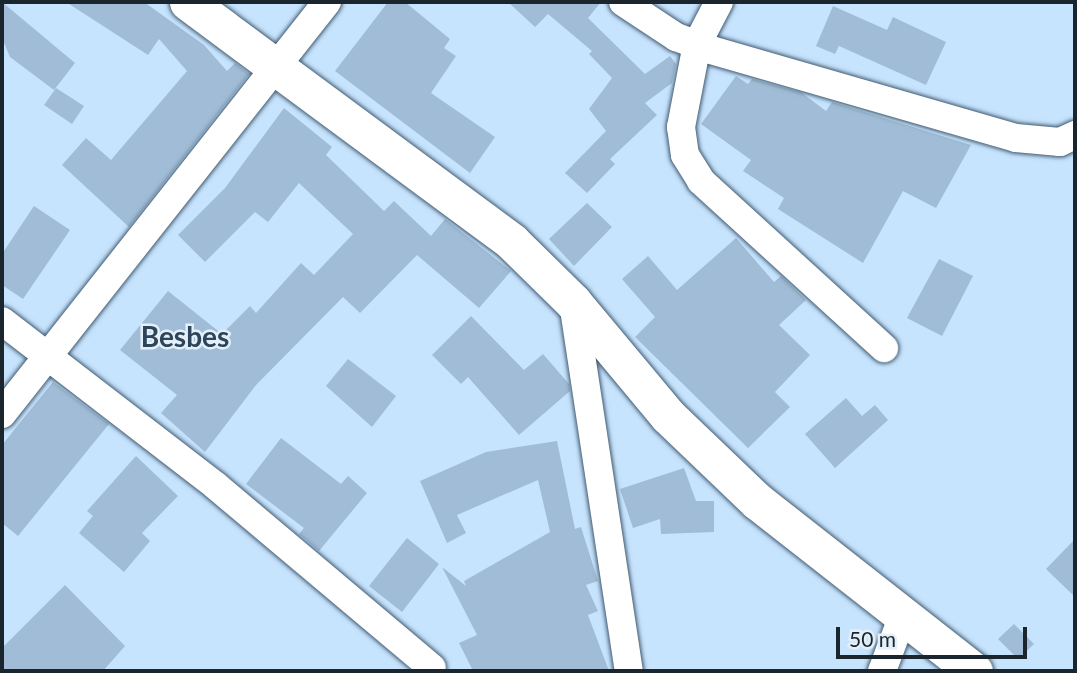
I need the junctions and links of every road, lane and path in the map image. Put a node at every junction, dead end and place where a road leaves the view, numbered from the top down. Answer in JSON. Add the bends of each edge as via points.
{"nodes":[{"id":1,"x":188,"y":2,"type":"edge"},
{"id":2,"x":327,"y":2,"type":"edge"},
{"id":3,"x":623,"y":2,"type":"edge"},
{"id":4,"x":719,"y":2,"type":"edge"},
{"id":5,"x":697,"y":44,"type":"junction"},
{"id":6,"x":274,"y":68,"type":"junction"},
{"id":7,"x":1075,"y":135,"type":"edge"},
{"id":8,"x":573,"y":302,"type":"junction"},
{"id":9,"x":2,"y":321,"type":"edge"},
{"id":10,"x":884,"y":348,"type":"dead end"},
{"id":11,"x":48,"y":355,"type":"junction"},
{"id":12,"x":2,"y":414,"type":"edge"},
{"id":13,"x":902,"y":618,"type":"junction"},
{"id":14,"x":432,"y":668,"type":"dead end"},
{"id":15,"x":629,"y":671,"type":"edge"},
{"id":16,"x":882,"y":671,"type":"edge"},
{"id":17,"x":974,"y":671,"type":"edge"}],
"edges":[{"from":1,"to":6,"type":"street"},
{"from":2,"to":6,"type":"street"},
{"from":3,"to":5,"type":"street"},
{"from":4,"to":5,"type":"street"},
{"from":5,"to":7,"type":"street","via":[[1016,138],[1060,142]]},
{"from":5,"to":10,"type":"street","via":[[681,127],[685,155],[701,181]]},
{"from":6,"to":8,"type":"street","via":[[513,242]]},
{"from":6,"to":11,"type":"street"},
{"from":8,"to":13,"type":"street","via":[[687,435],[757,501]]},
{"from":8,"to":15,"type":"street"},
{"from":9,"to":11,"type":"street"},
{"from":11,"to":12,"type":"street"},
{"from":11,"to":14,"type":"street","via":[[216,486]]},
{"from":13,"to":16,"type":"street"},
{"from":13,"to":17,"type":"street"}]}
